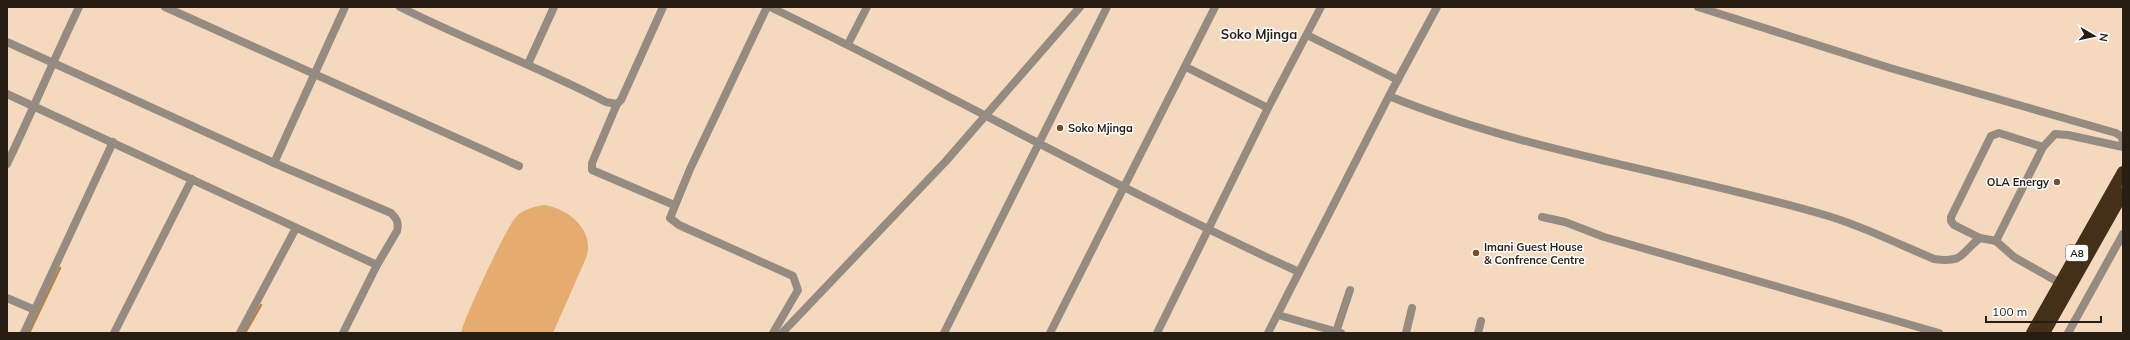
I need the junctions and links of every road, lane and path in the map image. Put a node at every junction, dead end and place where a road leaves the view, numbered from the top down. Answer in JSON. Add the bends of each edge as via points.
{"nodes":[{"id":1,"x":79,"y":7,"type":"edge"},
{"id":2,"x":165,"y":7,"type":"edge"},
{"id":3,"x":345,"y":7,"type":"edge"},
{"id":4,"x":400,"y":7,"type":"edge"},
{"id":5,"x":554,"y":7,"type":"edge"},
{"id":6,"x":663,"y":7,"type":"edge"},
{"id":7,"x":769,"y":7,"type":"edge"},
{"id":8,"x":867,"y":7,"type":"edge"},
{"id":9,"x":1080,"y":7,"type":"edge"},
{"id":10,"x":1107,"y":7,"type":"edge"},
{"id":11,"x":1215,"y":7,"type":"edge"},
{"id":12,"x":1321,"y":7,"type":"edge"},
{"id":13,"x":1437,"y":7,"type":"edge"},
{"id":14,"x":1698,"y":7,"type":"edge"},
{"id":15,"x":1306,"y":35,"type":"junction"},
{"id":16,"x":7,"y":42,"type":"edge"},
{"id":17,"x":848,"y":44,"type":"junction"},
{"id":18,"x":52,"y":63,"type":"junction"},
{"id":19,"x":528,"y":64,"type":"junction"},
{"id":20,"x":1186,"y":67,"type":"junction"},
{"id":21,"x":313,"y":75,"type":"junction"},
{"id":22,"x":1398,"y":80,"type":"junction"},
{"id":23,"x":7,"y":94,"type":"edge"},
{"id":24,"x":1389,"y":96,"type":"junction"},
{"id":25,"x":617,"y":104,"type":"junction"},
{"id":26,"x":35,"y":105,"type":"junction"},
{"id":27,"x":1268,"y":108,"type":"junction"},
{"id":28,"x":987,"y":116,"type":"junction"},
{"id":29,"x":113,"y":142,"type":"junction"},
{"id":30,"x":1039,"y":144,"type":"junction"},
{"id":31,"x":2043,"y":147,"type":"junction"},
{"id":32,"x":2123,"y":147,"type":"edge"},
{"id":33,"x":274,"y":163,"type":"junction"},
{"id":34,"x":7,"y":164,"type":"edge"},
{"id":35,"x":519,"y":166,"type":"dead end"},
{"id":36,"x":2123,"y":172,"type":"edge"},
{"id":37,"x":192,"y":179,"type":"junction"},
{"id":38,"x":1124,"y":187,"type":"junction"},
{"id":39,"x":2123,"y":193,"type":"edge"},
{"id":40,"x":674,"y":205,"type":"junction"},
{"id":41,"x":1542,"y":216,"type":"dead end"},
{"id":42,"x":296,"y":228,"type":"junction"},
{"id":43,"x":1208,"y":230,"type":"junction"},
{"id":44,"x":2123,"y":234,"type":"edge"},
{"id":45,"x":1980,"y":238,"type":"junction"},
{"id":46,"x":1996,"y":241,"type":"junction"},
{"id":47,"x":378,"y":265,"type":"junction"},
{"id":48,"x":1299,"y":272,"type":"junction"},
{"id":49,"x":2060,"y":283,"type":"junction"},
{"id":50,"x":1350,"y":290,"type":"dead end"},
{"id":51,"x":7,"y":298,"type":"edge"},
{"id":52,"x":1412,"y":308,"type":"dead end"},
{"id":53,"x":35,"y":310,"type":"junction"},
{"id":54,"x":1278,"y":315,"type":"junction"},
{"id":55,"x":1482,"y":321,"type":"dead end"},
{"id":56,"x":1338,"y":332,"type":"edge"},
{"id":57,"x":24,"y":333,"type":"edge"},
{"id":58,"x":114,"y":333,"type":"edge"},
{"id":59,"x":240,"y":333,"type":"edge"},
{"id":60,"x":343,"y":333,"type":"edge"},
{"id":61,"x":773,"y":333,"type":"edge"},
{"id":62,"x":782,"y":333,"type":"edge"},
{"id":63,"x":944,"y":333,"type":"edge"},
{"id":64,"x":1050,"y":333,"type":"edge"},
{"id":65,"x":1157,"y":333,"type":"edge"},
{"id":66,"x":1268,"y":333,"type":"edge"},
{"id":67,"x":1406,"y":333,"type":"edge"},
{"id":68,"x":1478,"y":333,"type":"edge"},
{"id":69,"x":1939,"y":333,"type":"edge"},
{"id":70,"x":2032,"y":333,"type":"edge"},
{"id":71,"x":2044,"y":333,"type":"edge"},
{"id":72,"x":2068,"y":333,"type":"edge"}],
"edges":[{"from":1,"to":18,"type":"street"},
{"from":2,"to":21,"type":"street"},
{"from":3,"to":21,"type":"street"},
{"from":4,"to":19,"type":"street"},
{"from":5,"to":19,"type":"street"},
{"from":6,"to":25,"type":"street"},
{"from":7,"to":17,"type":"street"},
{"from":7,"to":40,"type":"street"},
{"from":8,"to":17,"type":"street"},
{"from":9,"to":28,"type":"street"},
{"from":10,"to":30,"type":"street"},
{"from":11,"to":20,"type":"street"},
{"from":12,"to":15,"type":"street"},
{"from":13,"to":22,"type":"street"},
{"from":14,"to":32,"type":"street","via":[[1890,68],[2116,133],[2122,137]]},
{"from":15,"to":22,"type":"street"},
{"from":15,"to":27,"type":"street"},
{"from":16,"to":18,"type":"street"},
{"from":17,"to":28,"type":"street"},
{"from":18,"to":26,"type":"street"},
{"from":18,"to":33,"type":"street"},
{"from":19,"to":25,"type":"street","via":[[606,102]]},
{"from":20,"to":27,"type":"street"},
{"from":20,"to":38,"type":"street"},
{"from":21,"to":33,"type":"street"},
{"from":21,"to":35,"type":"street"},
{"from":22,"to":24,"type":"street"},
{"from":23,"to":26,"type":"street"},
{"from":24,"to":45,"type":"street","via":[[1430,113],[1526,140],[1820,214],[1934,259],[1955,260]]},
{"from":24,"to":48,"type":"street"},
{"from":25,"to":40,"type":"street","via":[[592,162],[592,170]]},
{"from":26,"to":29,"type":"street"},
{"from":26,"to":34,"type":"street"},
{"from":27,"to":43,"type":"street"},
{"from":28,"to":30,"type":"street"},
{"from":28,"to":62,"type":"street"},
{"from":29,"to":37,"type":"street"},
{"from":29,"to":53,"type":"street"},
{"from":30,"to":38,"type":"street"},
{"from":30,"to":63,"type":"street"},
{"from":31,"to":32,"type":"street","via":[[2051,137],[2060,134]]},
{"from":31,"to":45,"type":"street","via":[[1999,133],[1991,136],[1951,217],[1951,222]]},
{"from":31,"to":46,"type":"street"},
{"from":33,"to":47,"type":"street","via":[[391,213],[397,218],[397,231]]},
{"from":36,"to":49,"type":"highway","number":"A8"},
{"from":37,"to":42,"type":"street"},
{"from":37,"to":58,"type":"street"},
{"from":38,"to":43,"type":"street"},
{"from":38,"to":64,"type":"street"},
{"from":39,"to":71,"type":"highway","number":"A8"},
{"from":40,"to":61,"type":"street","via":[[670,218],[679,225],[793,276],[798,290]]},
{"from":41,"to":69,"type":"street","via":[[1604,237]]},
{"from":42,"to":47,"type":"street"},
{"from":42,"to":59,"type":"street"},
{"from":43,"to":48,"type":"street"},
{"from":43,"to":65,"type":"street"},
{"from":44,"to":72,"type":"street"},
{"from":45,"to":46,"type":"street"},
{"from":46,"to":49,"type":"street","via":[[2014,257]]},
{"from":47,"to":60,"type":"street"},
{"from":48,"to":54,"type":"street"},
{"from":49,"to":70,"type":"highway","number":"A8"},
{"from":50,"to":56,"type":"street"},
{"from":51,"to":53,"type":"street"},
{"from":52,"to":67,"type":"street"},
{"from":53,"to":57,"type":"street"},
{"from":54,"to":56,"type":"street"},
{"from":54,"to":66,"type":"street"},
{"from":55,"to":68,"type":"street"}]}
